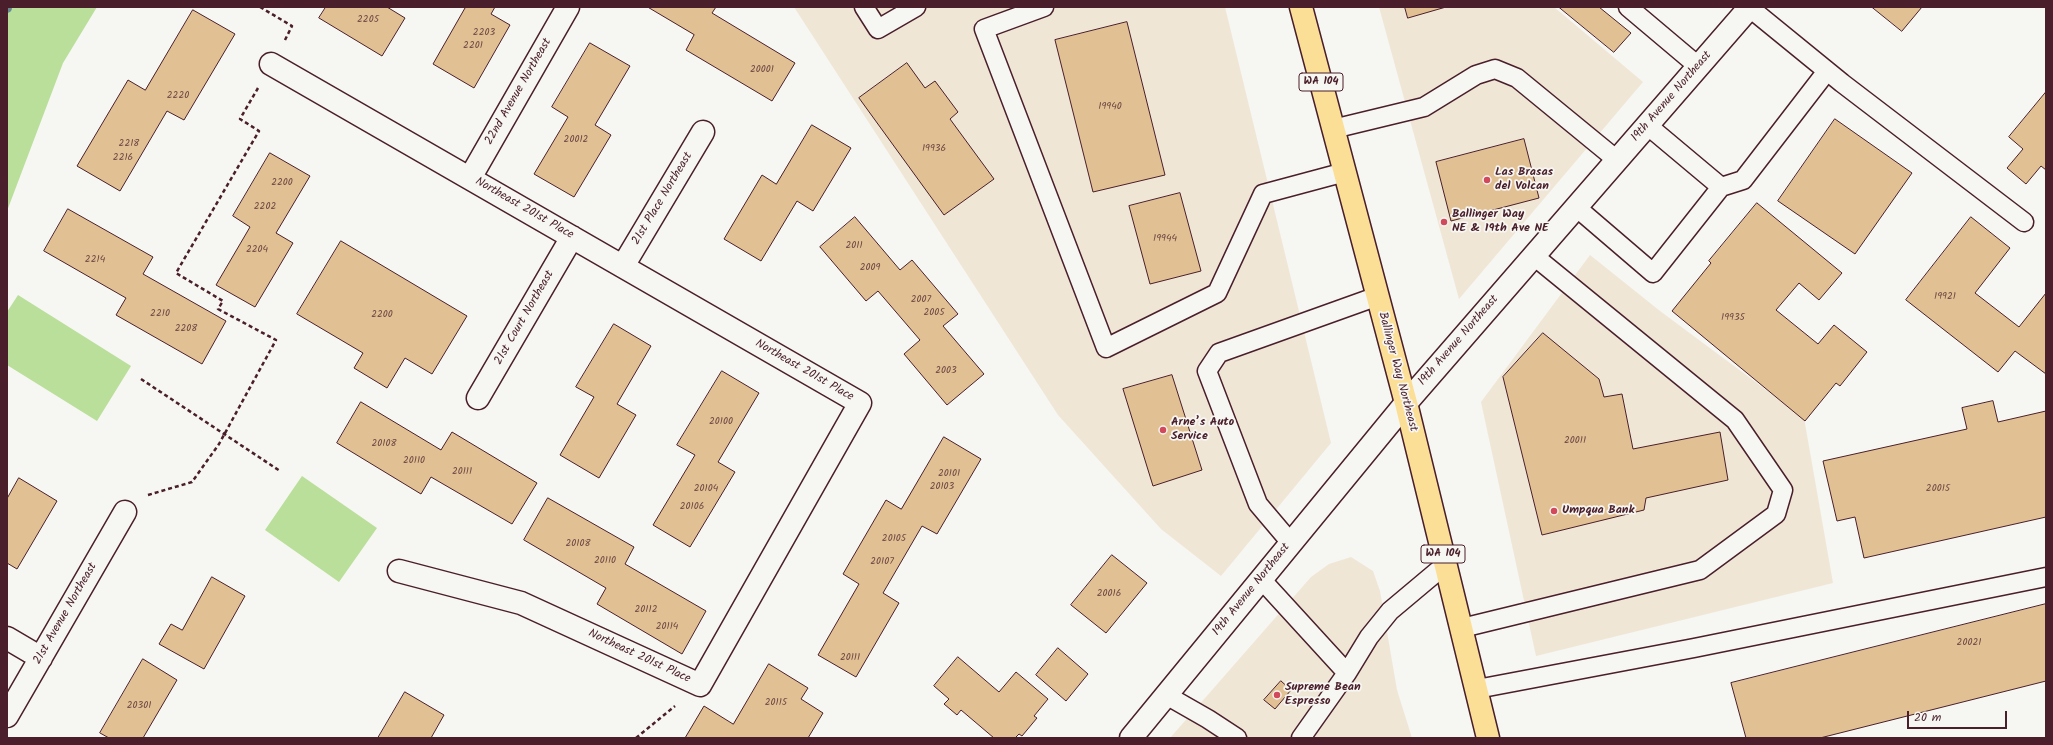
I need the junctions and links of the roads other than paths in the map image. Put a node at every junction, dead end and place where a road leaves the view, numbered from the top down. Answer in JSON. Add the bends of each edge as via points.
{"nodes":[{"id":1,"x":568,"y":7,"type":"edge"},
{"id":2,"x":864,"y":7,"type":"edge"},
{"id":3,"x":916,"y":7,"type":"edge"},
{"id":4,"x":1044,"y":7,"type":"edge"},
{"id":5,"x":1301,"y":7,"type":"edge"},
{"id":6,"x":1628,"y":7,"type":"edge"},
{"id":7,"x":1750,"y":7,"type":"edge"},
{"id":8,"x":271,"y":64,"type":"road end"},
{"id":9,"x":1698,"y":66,"type":"junction"},
{"id":10,"x":1828,"y":71,"type":"junction"},
{"id":11,"x":1647,"y":126,"type":"junction"},
{"id":12,"x":1333,"y":128,"type":"junction"},
{"id":13,"x":703,"y":132,"type":"dead end"},
{"id":14,"x":1617,"y":160,"type":"junction"},
{"id":15,"x":1345,"y":172,"type":"junction"},
{"id":16,"x":470,"y":178,"type":"junction"},
{"id":17,"x":1721,"y":187,"type":"junction"},
{"id":18,"x":1576,"y":207,"type":"junction"},
{"id":19,"x":2024,"y":222,"type":"dead end"},
{"id":20,"x":572,"y":237,"type":"junction"},
{"id":21,"x":1534,"y":256,"type":"junction"},
{"id":22,"x":623,"y":266,"type":"junction"},
{"id":23,"x":1378,"y":296,"type":"junction"},
{"id":24,"x":478,"y":398,"type":"dead end"},
{"id":25,"x":1406,"y":403,"type":"junction"},
{"id":26,"x":125,"y":512,"type":"road end"},
{"id":27,"x":1291,"y":542,"type":"junction"},
{"id":28,"x":1446,"y":564,"type":"junction"},
{"id":29,"x":399,"y":571,"type":"dead end"},
{"id":30,"x":2046,"y":577,"type":"edge"},
{"id":31,"x":1261,"y":580,"type":"junction"},
{"id":32,"x":1462,"y":628,"type":"junction"},
{"id":33,"x":7,"y":638,"type":"edge"},
{"id":34,"x":41,"y":658,"type":"junction"},
{"id":35,"x":1348,"y":673,"type":"junction"},
{"id":36,"x":1476,"y":689,"type":"junction"},
{"id":37,"x":1166,"y":695,"type":"junction"},
{"id":38,"x":7,"y":716,"type":"edge"},
{"id":39,"x":1131,"y":738,"type":"edge"},
{"id":40,"x":1237,"y":738,"type":"edge"},
{"id":41,"x":1301,"y":738,"type":"edge"},
{"id":42,"x":1488,"y":738,"type":"edge"}],
"edges":[{"from":1,"to":16,"type":"street","name":"22nd Avenue Northeast"},
{"from":2,"to":3,"type":"lane","via":[[878,29]]},
{"from":4,"to":15,"type":"lane","via":[[984,29],[1106,348],[1217,293],[1263,194]]},
{"from":5,"to":12,"type":"main road","name":"Ballinger Way Northeast","number":"WA 104"},
{"from":6,"to":9,"type":"lane"},
{"from":7,"to":9,"type":"street","name":"19th Avenue Northeast"},
{"from":7,"to":10,"type":"lane"},
{"from":8,"to":16,"type":"street","name":"Northeast 201st Place"},
{"from":9,"to":11,"type":"street","name":"19th Avenue Northeast"},
{"from":10,"to":17,"type":"lane","via":[[1742,180]]},
{"from":10,"to":19,"type":"lane"},
{"from":11,"to":14,"type":"street","name":"19th Avenue Northeast"},
{"from":11,"to":17,"type":"lane"},
{"from":12,"to":14,"type":"lane","via":[[1424,107],[1476,74],[1496,69],[1517,78]]},
{"from":12,"to":15,"type":"main road","name":"Ballinger Way Northeast","number":"WA 104"},
{"from":13,"to":22,"type":"street","name":"21st Place Northeast"},
{"from":14,"to":18,"type":"street","name":"19th Avenue Northeast"},
{"from":15,"to":23,"type":"main road","name":"Ballinger Way Northeast","number":"WA 104"},
{"from":16,"to":20,"type":"street","name":"Northeast 201st Place"},
{"from":17,"to":18,"type":"lane","via":[[1653,273]]},
{"from":18,"to":21,"type":"street","name":"19th Avenue Northeast"},
{"from":20,"to":22,"type":"street","name":"Northeast 201st Place"},
{"from":20,"to":24,"type":"street","name":"21st Court Northeast"},
{"from":21,"to":25,"type":"street","name":"19th Avenue Northeast"},
{"from":21,"to":32,"type":"lane","via":[[1734,420],[1783,490],[1776,514],[1700,570]]},
{"from":22,"to":29,"type":"street","name":"Northeast 201st Place","via":[[860,403],[700,685],[521,603]]},
{"from":23,"to":25,"type":"main road","name":"Ballinger Way Northeast","number":"WA 104"},
{"from":23,"to":27,"type":"lane","via":[[1219,353],[1207,371],[1258,504]]},
{"from":25,"to":27,"type":"street","name":"19th Avenue Northeast"},
{"from":25,"to":28,"type":"main road","name":"Ballinger Way Northeast","number":"WA 104"},
{"from":26,"to":34,"type":"street","name":"21st Avenue Northeast"},
{"from":27,"to":31,"type":"street","name":"19th Avenue Northeast"},
{"from":28,"to":32,"type":"main road","name":"Ballinger Way Northeast","number":"WA 104"},
{"from":28,"to":35,"type":"lane","via":[[1390,611],[1369,637]]},
{"from":30,"to":36,"type":"lane"},
{"from":31,"to":35,"type":"lane"},
{"from":31,"to":37,"type":"street","name":"19th Avenue Northeast"},
{"from":32,"to":36,"type":"main road","name":"Ballinger Way Northeast","number":"WA 104"},
{"from":33,"to":34,"type":"street"},
{"from":34,"to":38,"type":"street","name":"21st Avenue Northeast"},
{"from":35,"to":41,"type":"lane"},
{"from":36,"to":42,"type":"main road","name":"Ballinger Way Northeast","number":"WA 104"},
{"from":37,"to":39,"type":"street","name":"19th Avenue Northeast"},
{"from":37,"to":40,"type":"lane"}]}
